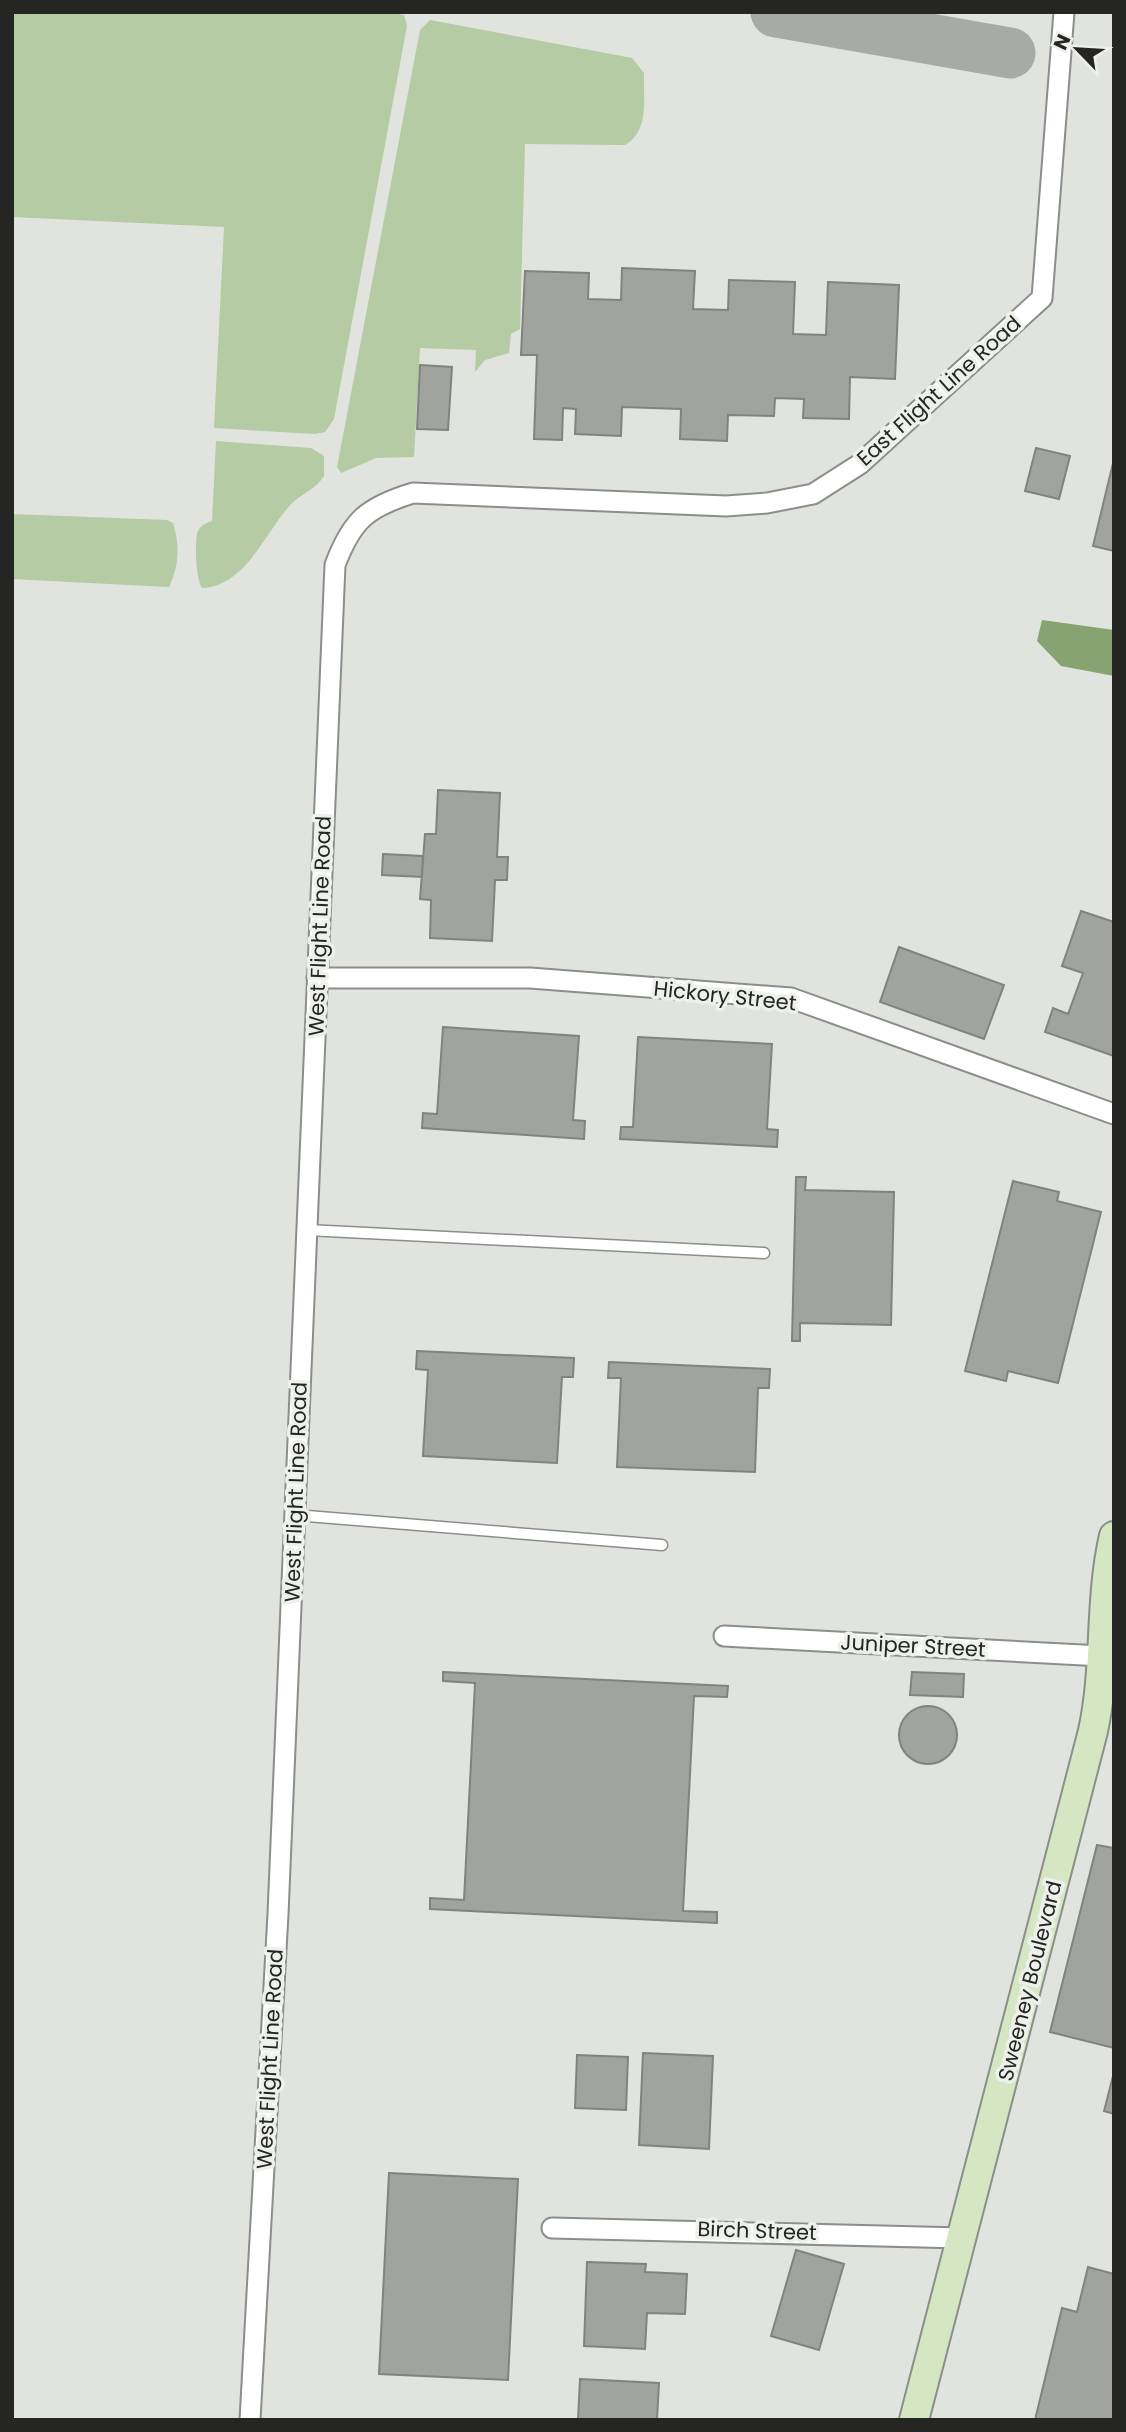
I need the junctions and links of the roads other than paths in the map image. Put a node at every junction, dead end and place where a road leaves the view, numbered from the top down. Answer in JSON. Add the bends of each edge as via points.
{"nodes":[{"id":1,"x":1064,"y":12,"type":"edge"},
{"id":2,"x":335,"y":565,"type":"joint"},
{"id":3,"x":317,"y":978,"type":"junction"},
{"id":4,"x":1114,"y":1114,"type":"edge"},
{"id":5,"x":307,"y":1230,"type":"junction"},
{"id":6,"x":764,"y":1253,"type":"dead end"},
{"id":7,"x":295,"y":1516,"type":"junction"},
{"id":8,"x":662,"y":1545,"type":"dead end"},
{"id":9,"x":1112,"y":1553,"type":"edge"},
{"id":10,"x":724,"y":1636,"type":"dead end"},
{"id":11,"x":1102,"y":1656,"type":"junction"},
{"id":12,"x":552,"y":2228,"type":"dead end"},
{"id":13,"x":962,"y":2238,"type":"junction"},
{"id":14,"x":250,"y":2420,"type":"edge"},
{"id":15,"x":914,"y":2420,"type":"edge"}],
"edges":[{"from":1,"to":2,"type":"street","name":"East Flight Line Road","via":[[1042,298],[860,464],[813,494],[726,506],[413,493],[383,502],[362,516],[346,535]]},
{"from":2,"to":3,"type":"street","name":"West Flight Line Road"},
{"from":3,"to":4,"type":"street","name":"Hickory Street","via":[[530,978],[791,998]]},
{"from":3,"to":5,"type":"street","name":"West Flight Line Road"},
{"from":5,"to":6,"type":"lane"},
{"from":5,"to":7,"type":"street","name":"West Flight Line Road"},
{"from":7,"to":8,"type":"lane"},
{"from":7,"to":14,"type":"street","name":"West Flight Line Road"},
{"from":9,"to":11,"type":"main road","name":"Sweeney Boulevard"},
{"from":10,"to":11,"type":"street","name":"Juniper Street"},
{"from":11,"to":13,"type":"main road","name":"Sweeney Boulevard","via":[[1093,1731]]},
{"from":12,"to":13,"type":"street","name":"Birch Street"},
{"from":13,"to":15,"type":"main road","name":"Sweeney Boulevard"}]}
